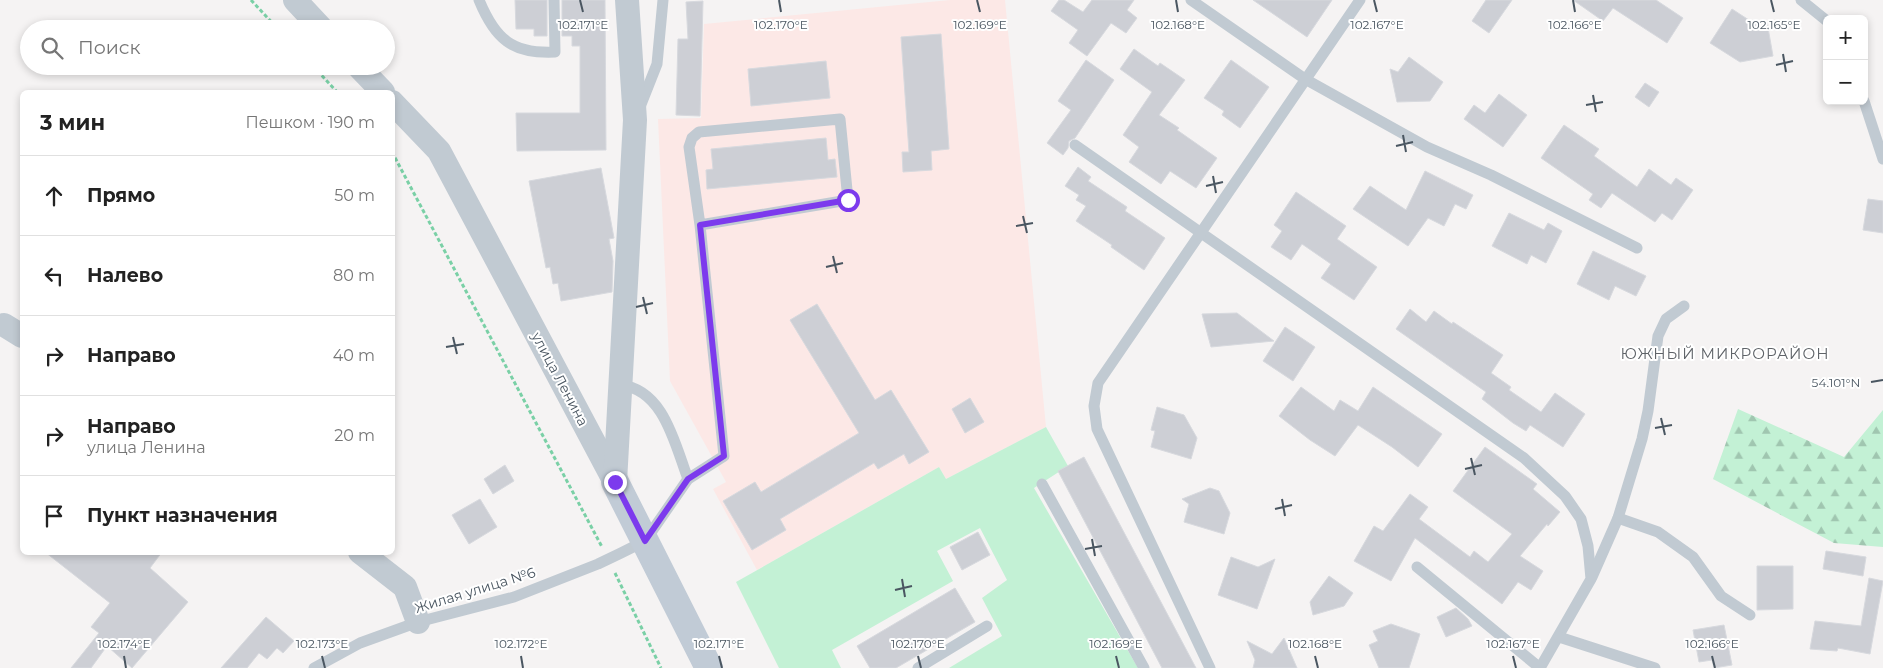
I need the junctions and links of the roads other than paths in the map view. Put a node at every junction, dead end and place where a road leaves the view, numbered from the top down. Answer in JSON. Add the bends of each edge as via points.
{"nodes":[{"id":1,"x":295,"y":0,"type":"edge"},
{"id":2,"x":479,"y":0,"type":"edge"},
{"id":3,"x":554,"y":0,"type":"edge"},
{"id":4,"x":627,"y":0,"type":"edge"},
{"id":5,"x":663,"y":0,"type":"edge"},
{"id":6,"x":1191,"y":0,"type":"edge"},
{"id":7,"x":1360,"y":0,"type":"edge"},
{"id":8,"x":1802,"y":0,"type":"edge"},
{"id":9,"x":1823,"y":18,"type":"edge"},
{"id":10,"x":314,"y":20,"type":"edge"},
{"id":11,"x":367,"y":75,"type":"edge"},
{"id":12,"x":1305,"y":79,"type":"junction"},
{"id":13,"x":381,"y":90,"type":"edge"},
{"id":14,"x":395,"y":105,"type":"edge"},
{"id":15,"x":1865,"y":105,"type":"edge"},
{"id":16,"x":635,"y":120,"type":"junction"},
{"id":17,"x":1075,"y":146,"type":"dead end"},
{"id":18,"x":1883,"y":159,"type":"edge"},
{"id":19,"x":700,"y":225,"type":"junction"},
{"id":20,"x":1200,"y":232,"type":"junction"},
{"id":21,"x":1637,"y":248,"type":"dead end"},
{"id":22,"x":1684,"y":306,"type":"dead end"},
{"id":23,"x":620,"y":385,"type":"junction"},
{"id":24,"x":688,"y":479,"type":"junction"},
{"id":25,"x":615,"y":482,"type":"junction"},
{"id":26,"x":1042,"y":484,"type":"dead end"},
{"id":27,"x":1618,"y":518,"type":"junction"},
{"id":28,"x":645,"y":541,"type":"junction"},
{"id":29,"x":364,"y":555,"type":"edge"},
{"id":30,"x":1417,"y":567,"type":"dead end"},
{"id":31,"x":1591,"y":579,"type":"junction"},
{"id":32,"x":1750,"y":615,"type":"dead end"},
{"id":33,"x":418,"y":622,"type":"junction"},
{"id":34,"x":988,"y":626,"type":"dead end"},
{"id":35,"x":1559,"y":637,"type":"junction"},
{"id":36,"x":314,"y":668,"type":"edge"},
{"id":37,"x":709,"y":668,"type":"edge"},
{"id":38,"x":918,"y":668,"type":"edge"},
{"id":39,"x":1144,"y":668,"type":"edge"},
{"id":40,"x":1210,"y":668,"type":"edge"},
{"id":41,"x":1540,"y":668,"type":"edge"},
{"id":42,"x":1655,"y":668,"type":"edge"}],
"edges":[{"from":1,"to":10,"type":"street"},
{"from":2,"to":3,"type":"lane","via":[[488,21],[502,39],[520,49],[538,53],[555,52]]},
{"from":4,"to":16,"type":"street"},
{"from":5,"to":16,"type":"lane","via":[[657,64]]},
{"from":6,"to":12,"type":"lane"},
{"from":7,"to":12,"type":"lane"},
{"from":8,"to":9,"type":"lane"},
{"from":11,"to":13,"type":"street"},
{"from":12,"to":20,"type":"lane"},
{"from":12,"to":21,"type":"lane","via":[[1426,147],[1491,175]]},
{"from":14,"to":25,"type":"street","name":"улица Ленина","via":[[439,151]]},
{"from":15,"to":18,"type":"lane"},
{"from":16,"to":23,"type":"street"},
{"from":17,"to":20,"type":"lane"},
{"from":19,"to":19,"type":"lane","via":[[848,200],[840,119],[699,132],[692,138],[690,147]]},
{"from":19,"to":24,"type":"lane","via":[[724,456]]},
{"from":20,"to":31,"type":"lane","via":[[1524,458],[1565,496],[1581,519]]},
{"from":20,"to":40,"type":"lane","via":[[1098,383],[1094,406],[1098,428]]},
{"from":22,"to":27,"type":"lane","via":[[1666,319],[1658,336],[1642,440]]},
{"from":23,"to":24,"type":"lane","via":[[631,386],[656,405]]},
{"from":23,"to":25,"type":"street"},
{"from":24,"to":28,"type":"lane"},
{"from":25,"to":28,"type":"street","name":"улица Ленина"},
{"from":26,"to":39,"type":"lane"},
{"from":27,"to":31,"type":"lane"},
{"from":27,"to":32,"type":"lane","via":[[1658,532],[1693,557],[1721,596]]},
{"from":28,"to":33,"type":"lane","name":"Жилая улица №6","via":[[608,560],[514,597]]},
{"from":28,"to":37,"type":"street","name":"улица Ленина"},
{"from":29,"to":33,"type":"street","via":[[404,587]]},
{"from":30,"to":41,"type":"lane"},
{"from":31,"to":35,"type":"lane"},
{"from":33,"to":36,"type":"lane","name":"Жилая улица №6","via":[[360,643]]},
{"from":34,"to":38,"type":"lane"},
{"from":35,"to":41,"type":"lane"},
{"from":35,"to":42,"type":"lane"}]}
